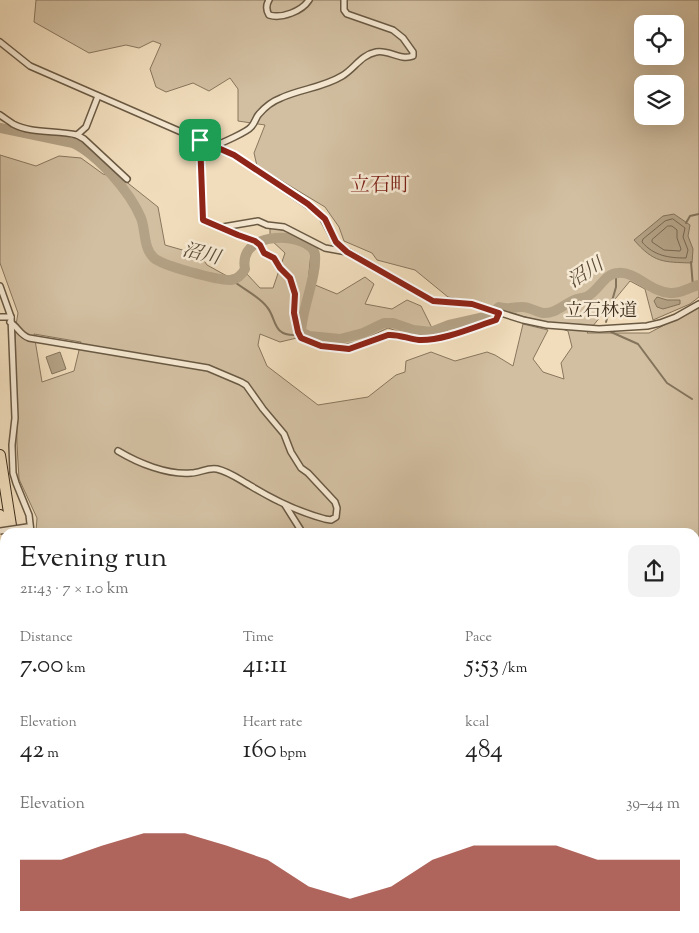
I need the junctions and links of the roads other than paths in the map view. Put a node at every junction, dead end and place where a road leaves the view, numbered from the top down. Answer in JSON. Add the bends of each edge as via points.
{"nodes":[{"id":1,"x":269,"y":0,"type":"edge"},
{"id":2,"x":309,"y":0,"type":"edge"},
{"id":3,"x":344,"y":0,"type":"edge"},
{"id":4,"x":0,"y":42,"type":"edge"},
{"id":5,"x":98,"y":96,"type":"junction"},
{"id":6,"x":0,"y":115,"type":"edge"},
{"id":7,"x":77,"y":135,"type":"junction"},
{"id":8,"x":200,"y":140,"type":"junction"},
{"id":9,"x":214,"y":146,"type":"junction"},
{"id":10,"x":127,"y":178,"type":"dead end"},
{"id":11,"x":222,"y":227,"type":"junction"},
{"id":12,"x":347,"y":252,"type":"junction"},
{"id":13,"x":0,"y":286,"type":"edge"},
{"id":14,"x":699,"y":304,"type":"edge"},
{"id":15,"x":499,"y":313,"type":"junction"},
{"id":16,"x":0,"y":317,"type":"edge"},
{"id":17,"x":9,"y":318,"type":"junction"},
{"id":18,"x":118,"y":451,"type":"dead end"},
{"id":19,"x":0,"y":455,"type":"edge"},
{"id":20,"x":285,"y":504,"type":"junction"},
{"id":21,"x":0,"y":515,"type":"edge"},
{"id":22,"x":29,"y":526,"type":"joint"},
{"id":23,"x":2,"y":528,"type":"edge"},
{"id":24,"x":11,"y":528,"type":"edge"},
{"id":25,"x":17,"y":528,"type":"edge"},
{"id":26,"x":300,"y":528,"type":"edge"}],
"edges":[{"from":1,"to":2,"type":"street","via":[[266,6],[269,16],[278,17],[302,9]]},
{"from":3,"to":9,"type":"street","via":[[347,14],[393,30],[403,38],[413,56],[376,52],[362,58],[334,80],[282,97],[259,114],[246,131]]},
{"from":4,"to":5,"type":"street","via":[[30,66]]},
{"from":5,"to":7,"type":"street","via":[[86,127]]},
{"from":5,"to":8,"type":"street"},
{"from":6,"to":7,"type":"street","via":[[15,125]]},
{"from":7,"to":10,"type":"street"},
{"from":8,"to":9,"type":"street"},
{"from":8,"to":11,"type":"street","via":[[203,220]]},
{"from":9,"to":12,"type":"street","via":[[234,155],[319,213],[336,242]]},
{"from":11,"to":12,"type":"street","via":[[258,221],[284,227],[325,248]]},
{"from":11,"to":15,"type":"street","via":[[258,243],[264,253],[274,258],[290,278],[301,338],[321,346],[349,349],[394,334],[420,340],[437,338],[496,320]]},
{"from":12,"to":15,"type":"street","name":"立石林道","via":[[433,301],[472,304]]},
{"from":13,"to":17,"type":"street"},
{"from":14,"to":15,"type":"street","name":"立石林道","via":[[660,323],[599,329],[547,325]]},
{"from":16,"to":17,"type":"street"},
{"from":17,"to":20,"type":"street","via":[[29,338],[203,367],[246,385],[284,434],[296,462],[335,502],[338,513],[335,519],[325,519]]},
{"from":17,"to":22,"type":"street","via":[[15,418],[13,473],[30,515]]},
{"from":18,"to":20,"type":"street","via":[[169,471],[191,474],[212,468],[220,470]]},
{"from":19,"to":24,"type":"highway"},
{"from":20,"to":26,"type":"street"},
{"from":21,"to":23,"type":"highway"},
{"from":22,"to":25,"type":"street","bridge":true}]}
